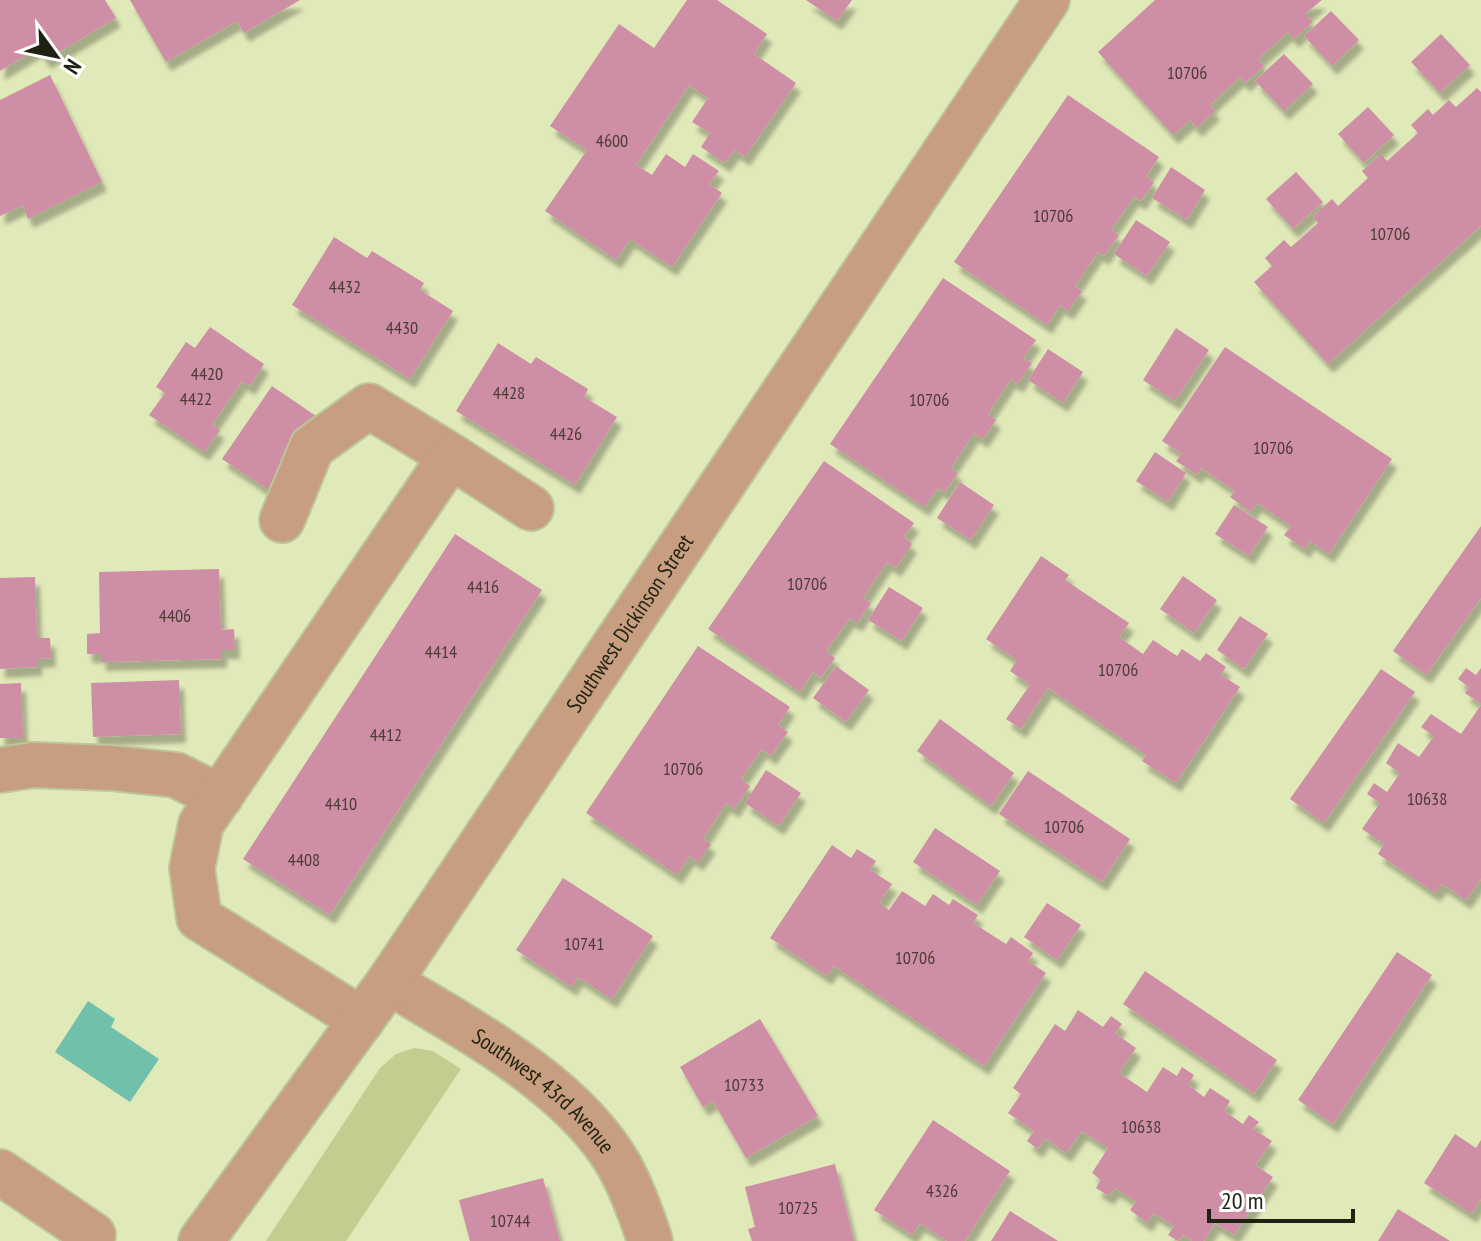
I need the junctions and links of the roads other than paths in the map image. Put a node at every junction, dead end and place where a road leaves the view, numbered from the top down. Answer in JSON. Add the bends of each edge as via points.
{"nodes":[{"id":1,"x":1047,"y":0,"type":"edge"},
{"id":2,"x":451,"y":456,"type":"junction"},
{"id":3,"x":531,"y":508,"type":"dead end"},
{"id":4,"x":282,"y":520,"type":"dead end"},
{"id":5,"x":0,"y":770,"type":"edge"},
{"id":6,"x":220,"y":797,"type":"junction"},
{"id":7,"x":389,"y":982,"type":"junction"},
{"id":8,"x":362,"y":1020,"type":"junction"},
{"id":9,"x":0,"y":1172,"type":"edge"},
{"id":10,"x":93,"y":1239,"type":"edge"},
{"id":11,"x":201,"y":1241,"type":"edge"},
{"id":12,"x":650,"y":1241,"type":"edge"}],
"edges":[{"from":1,"to":7,"type":"street","name":"Southwest Dickinson Street"},
{"from":2,"to":3,"type":"street"},
{"from":2,"to":4,"type":"street","via":[[369,406],[312,447]]},
{"from":2,"to":6,"type":"street"},
{"from":5,"to":6,"type":"street","via":[[33,765],[176,775]]},
{"from":6,"to":8,"type":"street","via":[[201,824],[192,868],[199,918]]},
{"from":7,"to":8,"type":"street","name":"Southwest Dickinson Street"},
{"from":7,"to":12,"type":"street","name":"Southwest 43rd Avenue","via":[[540,1078],[589,1124],[619,1166]]},
{"from":8,"to":11,"type":"street","name":"Southwest Dickinson Street"},
{"from":9,"to":10,"type":"street"}]}
